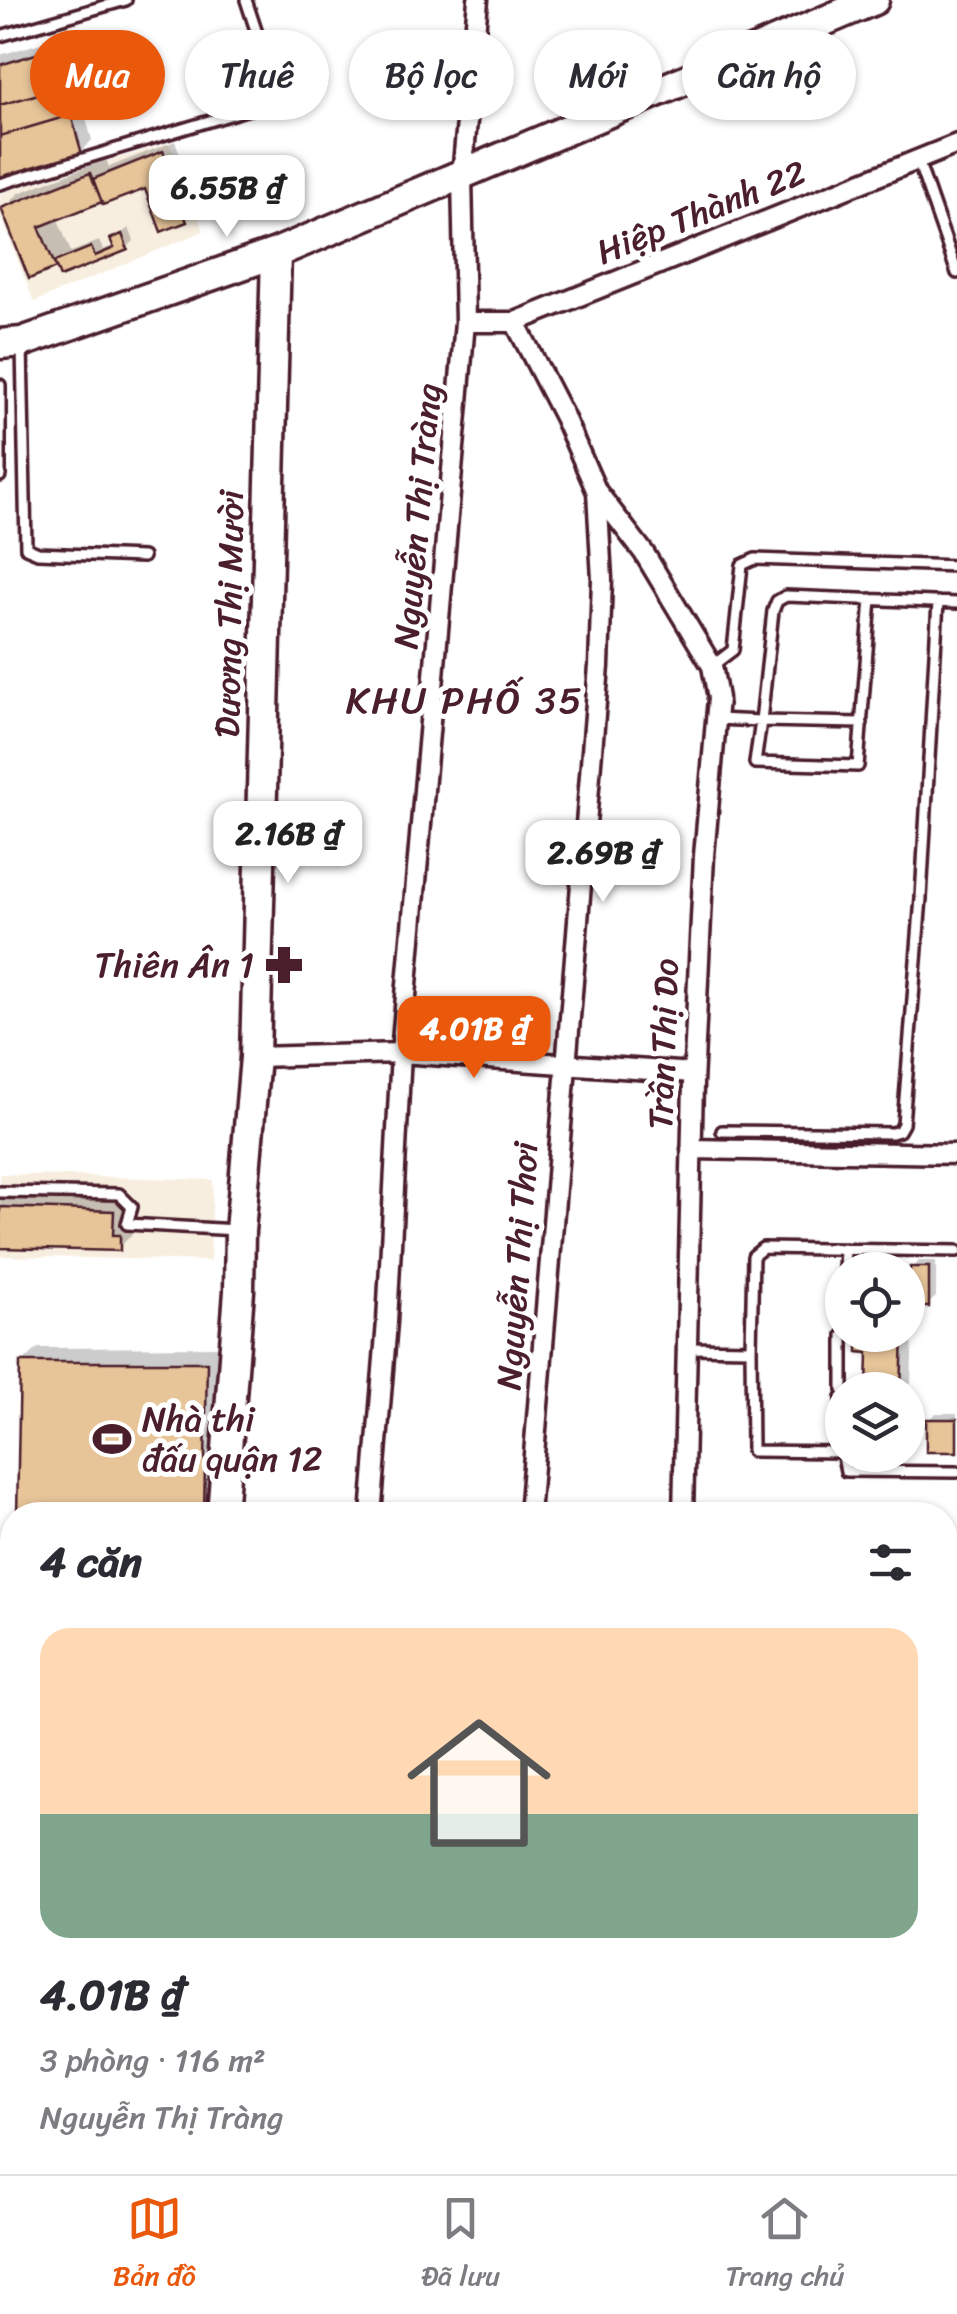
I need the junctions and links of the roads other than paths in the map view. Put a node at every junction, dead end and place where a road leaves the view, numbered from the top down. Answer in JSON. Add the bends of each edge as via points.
{"nodes":[{"id":1,"x":126,"y":0,"type":"edge"},
{"id":2,"x":246,"y":0,"type":"edge"},
{"id":3,"x":478,"y":0,"type":"edge"},
{"id":4,"x":874,"y":0,"type":"edge"},
{"id":5,"x":0,"y":36,"type":"edge"},
{"id":6,"x":956,"y":149,"type":"edge"},
{"id":7,"x":918,"y":160,"type":"junction"},
{"id":8,"x":462,"y":176,"type":"junction"},
{"id":9,"x":0,"y":184,"type":"edge"},
{"id":10,"x":276,"y":253,"type":"junction"},
{"id":11,"x":957,"y":273,"type":"edge"},
{"id":12,"x":465,"y":322,"type":"junction"},
{"id":13,"x":515,"y":322,"type":"junction"},
{"id":14,"x":11,"y":343,"type":"edge"},
{"id":15,"x":0,"y":385,"type":"edge"},
{"id":16,"x":0,"y":476,"type":"edge"},
{"id":17,"x":597,"y":492,"type":"junction"},
{"id":18,"x":143,"y":557,"type":"dead end"},
{"id":19,"x":957,"y":566,"type":"edge"},
{"id":20,"x":871,"y":600,"type":"junction"},
{"id":21,"x":938,"y":602,"type":"junction"},
{"id":22,"x":957,"y":603,"type":"edge"},
{"id":23,"x":712,"y":666,"type":"junction"},
{"id":24,"x":716,"y":718,"type":"junction"},
{"id":25,"x":761,"y":721,"type":"junction"},
{"id":26,"x":862,"y":723,"type":"junction"},
{"id":27,"x":401,"y":1053,"type":"junction"},
{"id":28,"x":255,"y":1057,"type":"junction"},
{"id":29,"x":566,"y":1063,"type":"junction"},
{"id":30,"x":693,"y":1073,"type":"junction"},
{"id":31,"x":722,"y":1130,"type":"dead end"},
{"id":32,"x":691,"y":1150,"type":"junction"},
{"id":33,"x":957,"y":1154,"type":"edge"},
{"id":34,"x":0,"y":1192,"type":"edge"},
{"id":35,"x":240,"y":1230,"type":"junction"},
{"id":36,"x":845,"y":1249,"type":"junction"},
{"id":37,"x":957,"y":1251,"type":"edge"},
{"id":38,"x":845,"y":1252,"type":"edge"},
{"id":39,"x":687,"y":1348,"type":"junction"},
{"id":40,"x":751,"y":1349,"type":"junction"},
{"id":41,"x":825,"y":1452,"type":"edge"},
{"id":42,"x":925,"y":1472,"type":"edge"},
{"id":43,"x":957,"y":1472,"type":"edge"},
{"id":44,"x":223,"y":1502,"type":"edge"},
{"id":45,"x":372,"y":1502,"type":"edge"},
{"id":46,"x":530,"y":1502,"type":"edge"},
{"id":47,"x":683,"y":1502,"type":"edge"}],
"edges":[{"from":1,"to":5,"type":"lane"},
{"from":2,"to":9,"type":"lane","via":[[279,100]]},
{"from":3,"to":8,"type":"street","name":"Nguyễn Thị Tràng"},
{"from":4,"to":8,"type":"street"},
{"from":6,"to":7,"type":"street","name":"Hiệp Thành 22"},
{"from":7,"to":11,"type":"lane"},
{"from":7,"to":13,"type":"street","name":"Hiệp Thành 22"},
{"from":8,"to":10,"type":"street"},
{"from":8,"to":12,"type":"street","name":"Nguyễn Thị Tràng"},
{"from":10,"to":14,"type":"street"},
{"from":10,"to":28,"type":"street","name":"Dương Thị Mười"},
{"from":12,"to":13,"type":"street","name":"Hiệp Thành 22"},
{"from":12,"to":27,"type":"street","name":"Nguyễn Thị Tràng"},
{"from":13,"to":17,"type":"street","name":"Nguyễn Thị Thơi"},
{"from":14,"to":18,"type":"lane","via":[[26,548]]},
{"from":15,"to":16,"type":"lane"},
{"from":17,"to":23,"type":"street","name":"Trần Thị Do","via":[[644,553]]},
{"from":17,"to":29,"type":"street","name":"Nguyễn Thị Thơi","via":[[599,666]]},
{"from":19,"to":23,"type":"lane","via":[[755,559],[742,565],[732,650]]},
{"from":20,"to":21,"type":"lane"},
{"from":20,"to":25,"type":"lane","via":[[777,601]]},
{"from":20,"to":26,"type":"lane"},
{"from":21,"to":22,"type":"lane"},
{"from":21,"to":31,"type":"lane","via":[[903,1124],[892,1133]]},
{"from":23,"to":24,"type":"street","name":"Trần Thị Do"},
{"from":24,"to":25,"type":"lane"},
{"from":24,"to":30,"type":"street","name":"Trần Thị Do"},
{"from":25,"to":26,"type":"lane"},
{"from":25,"to":26,"type":"lane","via":[[754,763],[858,766]]},
{"from":27,"to":28,"type":"street"},
{"from":27,"to":29,"type":"street"},
{"from":27,"to":45,"type":"street","name":"Nguyễn Thị Tràng"},
{"from":28,"to":35,"type":"street","name":"Dương Thị Mười"},
{"from":29,"to":30,"type":"street"},
{"from":29,"to":46,"type":"street","name":"Nguyễn Thị Thơi"},
{"from":30,"to":32,"type":"street","name":"Trần Thị Do"},
{"from":32,"to":33,"type":"street"},
{"from":32,"to":39,"type":"street","name":"Trần Thị Do"},
{"from":34,"to":35,"type":"lane","via":[[119,1194],[132,1207],[128,1224]]},
{"from":35,"to":44,"type":"street","name":"Dương Thị Mười"},
{"from":36,"to":37,"type":"lane"},
{"from":36,"to":38,"type":"lane"},
{"from":36,"to":40,"type":"lane","via":[[763,1248],[753,1256]]},
{"from":39,"to":40,"type":"lane"},
{"from":39,"to":47,"type":"street","name":"Trần Thị Do"},
{"from":40,"to":41,"type":"lane","via":[[752,1451]]},
{"from":42,"to":43,"type":"lane"}]}
